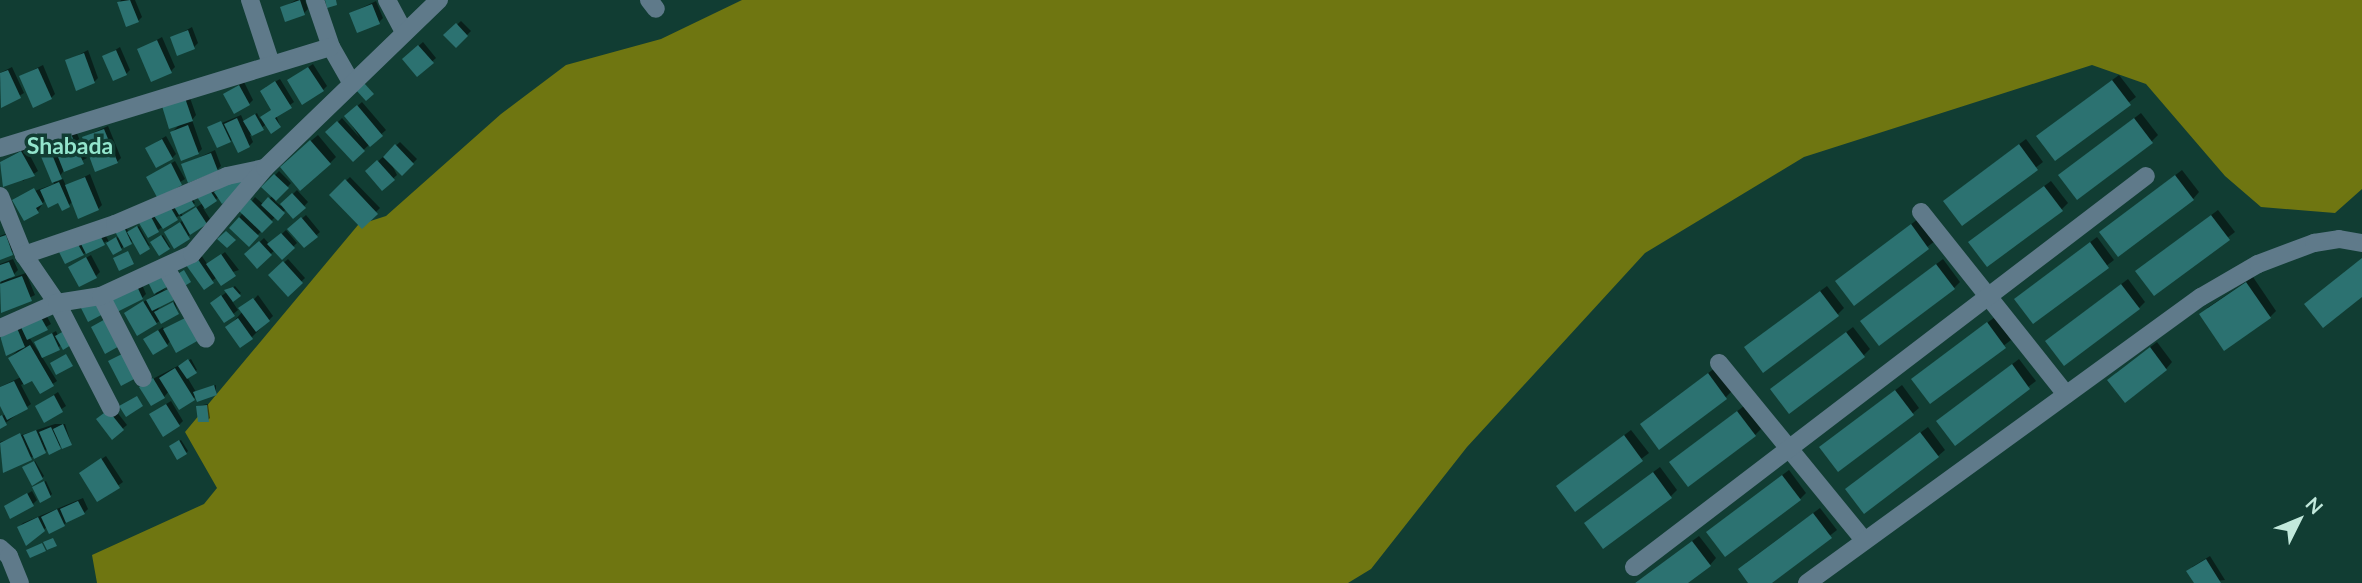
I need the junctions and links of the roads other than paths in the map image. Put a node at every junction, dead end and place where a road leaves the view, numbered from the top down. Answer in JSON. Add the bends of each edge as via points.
{"nodes":[{"id":1,"x":250,"y":0,"type":"edge"},
{"id":2,"x":315,"y":0,"type":"edge"},
{"id":3,"x":387,"y":0,"type":"edge"},
{"id":4,"x":439,"y":0,"type":"edge"},
{"id":5,"x":404,"y":32,"type":"junction"},
{"id":6,"x":331,"y":47,"type":"junction"},
{"id":7,"x":271,"y":64,"type":"junction"},
{"id":8,"x":351,"y":82,"type":"junction"},
{"id":9,"x":0,"y":148,"type":"edge"},
{"id":10,"x":265,"y":168,"type":"junction"},
{"id":11,"x":2146,"y":176,"type":"dead end"},
{"id":12,"x":0,"y":196,"type":"edge"},
{"id":13,"x":1921,"y":212,"type":"dead end"},
{"id":14,"x":2362,"y":243,"type":"edge"},
{"id":15,"x":24,"y":255,"type":"junction"},
{"id":16,"x":166,"y":268,"type":"junction"},
{"id":17,"x":102,"y":296,"type":"junction"},
{"id":18,"x":1988,"y":297,"type":"junction"},
{"id":19,"x":57,"y":303,"type":"junction"},
{"id":20,"x":0,"y":328,"type":"edge"},
{"id":21,"x":206,"y":339,"type":"dead end"},
{"id":22,"x":1720,"y":363,"type":"dead end"},
{"id":23,"x":143,"y":378,"type":"dead end"},
{"id":24,"x":2066,"y":394,"type":"junction"},
{"id":25,"x":111,"y":408,"type":"dead end"},
{"id":26,"x":1789,"y":448,"type":"junction"},
{"id":27,"x":0,"y":531,"type":"edge"},
{"id":28,"x":1863,"y":540,"type":"junction"},
{"id":29,"x":5,"y":552,"type":"edge"},
{"id":30,"x":1634,"y":567,"type":"dead end"},
{"id":31,"x":20,"y":583,"type":"edge"},
{"id":32,"x":1807,"y":583,"type":"edge"}],
"edges":[{"from":1,"to":7,"type":"street"},
{"from":2,"to":6,"type":"street"},
{"from":3,"to":5,"type":"street"},
{"from":4,"to":5,"type":"street"},
{"from":5,"to":8,"type":"street"},
{"from":6,"to":7,"type":"street"},
{"from":6,"to":8,"type":"street"},
{"from":7,"to":9,"type":"street"},
{"from":8,"to":10,"type":"street"},
{"from":10,"to":15,"type":"street","via":[[227,176],[115,224]]},
{"from":10,"to":16,"type":"street","via":[[211,236]]},
{"from":11,"to":18,"type":"street"},
{"from":12,"to":15,"type":"street"},
{"from":13,"to":18,"type":"street"},
{"from":14,"to":24,"type":"street","via":[[2339,239],[2314,243],[2258,264],[2201,297]]},
{"from":15,"to":19,"type":"street"},
{"from":16,"to":17,"type":"street"},
{"from":16,"to":21,"type":"street"},
{"from":17,"to":19,"type":"street"},
{"from":17,"to":23,"type":"street"},
{"from":18,"to":24,"type":"street"},
{"from":18,"to":26,"type":"street"},
{"from":19,"to":20,"type":"street"},
{"from":19,"to":25,"type":"street"},
{"from":22,"to":26,"type":"street"},
{"from":24,"to":28,"type":"street"},
{"from":26,"to":28,"type":"street"},
{"from":26,"to":30,"type":"street"},
{"from":27,"to":29,"type":"street"},
{"from":28,"to":32,"type":"street"},
{"from":29,"to":31,"type":"street"}]}
